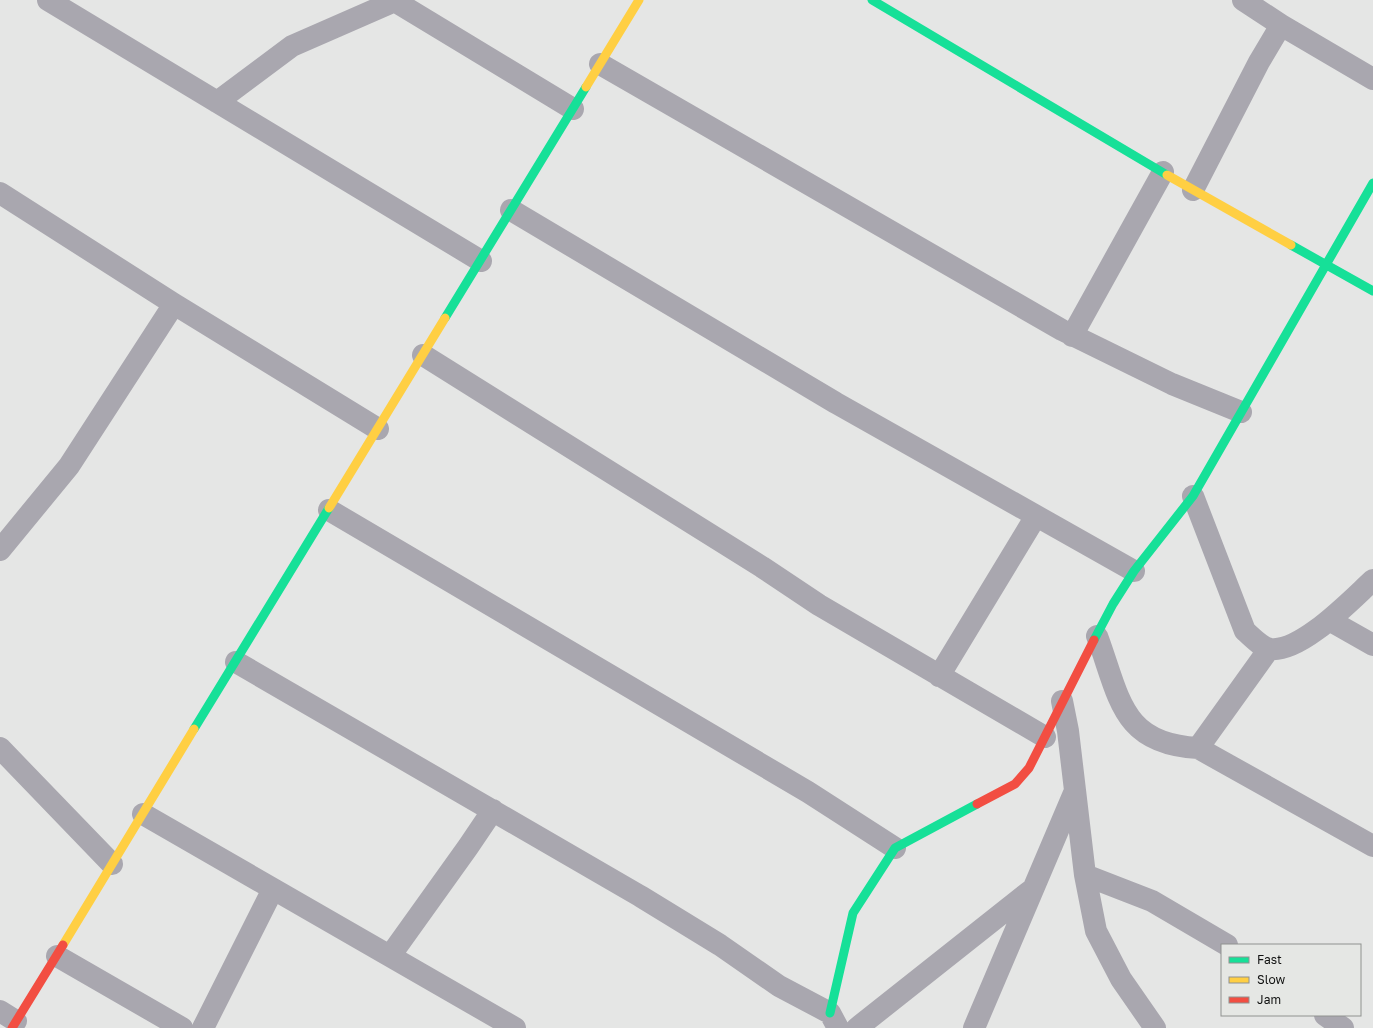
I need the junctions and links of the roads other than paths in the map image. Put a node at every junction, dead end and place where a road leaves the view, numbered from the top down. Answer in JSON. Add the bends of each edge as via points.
{"nodes":[{"id":1,"x":48,"y":0,"type":"edge"},
{"id":2,"x":639,"y":0,"type":"edge"},
{"id":3,"x":872,"y":0,"type":"edge"},
{"id":4,"x":1243,"y":0,"type":"edge"},
{"id":5,"x":394,"y":1,"type":"edge"},
{"id":6,"x":1281,"y":25,"type":"junction"},
{"id":7,"x":600,"y":64,"type":"junction"},
{"id":8,"x":1373,"y":80,"type":"edge"},
{"id":9,"x":217,"y":102,"type":"junction"},
{"id":10,"x":573,"y":109,"type":"junction"},
{"id":11,"x":1163,"y":172,"type":"junction"},
{"id":12,"x":1373,"y":183,"type":"edge"},
{"id":13,"x":1193,"y":190,"type":"junction"},
{"id":14,"x":0,"y":193,"type":"edge"},
{"id":15,"x":512,"y":210,"type":"junction"},
{"id":16,"x":481,"y":261,"type":"junction"},
{"id":17,"x":1327,"y":264,"type":"junction"},
{"id":18,"x":1373,"y":291,"type":"edge"},
{"id":19,"x":174,"y":304,"type":"junction"},
{"id":20,"x":1072,"y":336,"type":"junction"},
{"id":21,"x":424,"y":355,"type":"junction"},
{"id":22,"x":1241,"y":412,"type":"junction"},
{"id":23,"x":378,"y":429,"type":"junction"},
{"id":24,"x":1193,"y":496,"type":"junction"},
{"id":25,"x":329,"y":510,"type":"junction"},
{"id":26,"x":1036,"y":516,"type":"junction"},
{"id":27,"x":0,"y":550,"type":"edge"},
{"id":28,"x":1134,"y":571,"type":"junction"},
{"id":29,"x":1373,"y":580,"type":"edge"},
{"id":30,"x":1329,"y":620,"type":"junction"},
{"id":31,"x":1097,"y":636,"type":"junction"},
{"id":32,"x":1373,"y":645,"type":"edge"},
{"id":33,"x":1269,"y":649,"type":"junction"},
{"id":34,"x":236,"y":662,"type":"junction"},
{"id":35,"x":939,"y":676,"type":"junction"},
{"id":36,"x":1062,"y":701,"type":"junction"},
{"id":37,"x":1045,"y":737,"type":"junction"},
{"id":38,"x":0,"y":748,"type":"edge"},
{"id":39,"x":1198,"y":748,"type":"junction"},
{"id":40,"x":1074,"y":792,"type":"junction"},
{"id":41,"x":493,"y":810,"type":"junction"},
{"id":42,"x":143,"y":814,"type":"junction"},
{"id":43,"x":1373,"y":846,"type":"edge"},
{"id":44,"x":895,"y":848,"type":"junction"},
{"id":45,"x":112,"y":864,"type":"junction"},
{"id":46,"x":1084,"y":875,"type":"junction"},
{"id":47,"x":273,"y":889,"type":"junction"},
{"id":48,"x":1033,"y":889,"type":"junction"},
{"id":49,"x":1225,"y":944,"type":"edge"},
{"id":50,"x":57,"y":956,"type":"junction"},
{"id":51,"x":390,"y":956,"type":"junction"},
{"id":52,"x":1326,"y":1016,"type":"edge"},
{"id":53,"x":9,"y":1020,"type":"edge"},
{"id":54,"x":834,"y":1021,"type":"edge"},
{"id":55,"x":182,"y":1028,"type":"edge"},
{"id":56,"x":203,"y":1028,"type":"edge"},
{"id":57,"x":515,"y":1028,"type":"edge"},
{"id":58,"x":857,"y":1028,"type":"edge"},
{"id":59,"x":974,"y":1028,"type":"edge"},
{"id":60,"x":1156,"y":1028,"type":"edge"},
{"id":61,"x":1343,"y":1028,"type":"edge"}],
"edges":[{"from":1,"to":9,"type":"street"},
{"from":2,"to":7,"type":"street"},
{"from":3,"to":11,"type":"street"},
{"from":4,"to":6,"type":"street"},
{"from":5,"to":9,"type":"street","via":[[292,46]]},
{"from":5,"to":10,"type":"street"},
{"from":6,"to":8,"type":"street"},
{"from":6,"to":13,"type":"street"},
{"from":7,"to":10,"type":"street"},
{"from":7,"to":20,"type":"street"},
{"from":9,"to":16,"type":"street"},
{"from":10,"to":15,"type":"street"},
{"from":11,"to":13,"type":"street"},
{"from":11,"to":20,"type":"street"},
{"from":12,"to":17,"type":"street"},
{"from":13,"to":17,"type":"street"},
{"from":14,"to":19,"type":"street"},
{"from":15,"to":16,"type":"street"},
{"from":15,"to":26,"type":"street","via":[[836,403]]},
{"from":16,"to":21,"type":"street"},
{"from":17,"to":18,"type":"street"},
{"from":17,"to":22,"type":"street"},
{"from":19,"to":23,"type":"street"},
{"from":19,"to":27,"type":"street","via":[[68,466]]},
{"from":20,"to":22,"type":"street","via":[[1172,384]]},
{"from":21,"to":23,"type":"street"},
{"from":21,"to":35,"type":"street","via":[[819,605]]},
{"from":22,"to":24,"type":"street"},
{"from":23,"to":25,"type":"street"},
{"from":24,"to":28,"type":"street"},
{"from":24,"to":33,"type":"street","via":[[1245,631]]},
{"from":25,"to":34,"type":"street"},
{"from":25,"to":44,"type":"street","via":[[795,784]]},
{"from":26,"to":28,"type":"street"},
{"from":26,"to":35,"type":"street"},
{"from":28,"to":31,"type":"street"},
{"from":29,"to":30,"type":"street"},
{"from":30,"to":32,"type":"street"},
{"from":30,"to":33,"type":"street","via":[[1294,645]]},
{"from":31,"to":36,"type":"street"},
{"from":31,"to":39,"type":"street","via":[[1123,708],[1136,727],[1155,740],[1177,747]]},
{"from":33,"to":39,"type":"street"},
{"from":34,"to":41,"type":"street"},
{"from":34,"to":42,"type":"street"},
{"from":35,"to":37,"type":"street"},
{"from":36,"to":37,"type":"street"},
{"from":36,"to":40,"type":"street","via":[[1068,730]]},
{"from":37,"to":44,"type":"street","via":[[1029,768],[1015,784]]},
{"from":38,"to":45,"type":"street"},
{"from":39,"to":43,"type":"street"},
{"from":40,"to":46,"type":"street"},
{"from":40,"to":48,"type":"street"},
{"from":41,"to":51,"type":"street"},
{"from":41,"to":54,"type":"street","via":[[720,945]]},
{"from":42,"to":45,"type":"street"},
{"from":42,"to":47,"type":"street"},
{"from":44,"to":54,"type":"street","via":[[853,913]]},
{"from":45,"to":50,"type":"street"},
{"from":46,"to":49,"type":"street","via":[[1152,901]]},
{"from":46,"to":60,"type":"street","via":[[1096,931],[1121,979]]},
{"from":47,"to":51,"type":"street"},
{"from":47,"to":56,"type":"street"},
{"from":48,"to":58,"type":"street"},
{"from":48,"to":59,"type":"street"},
{"from":50,"to":53,"type":"street"},
{"from":50,"to":55,"type":"street"},
{"from":51,"to":57,"type":"street"},
{"from":52,"to":61,"type":"street"}]}
